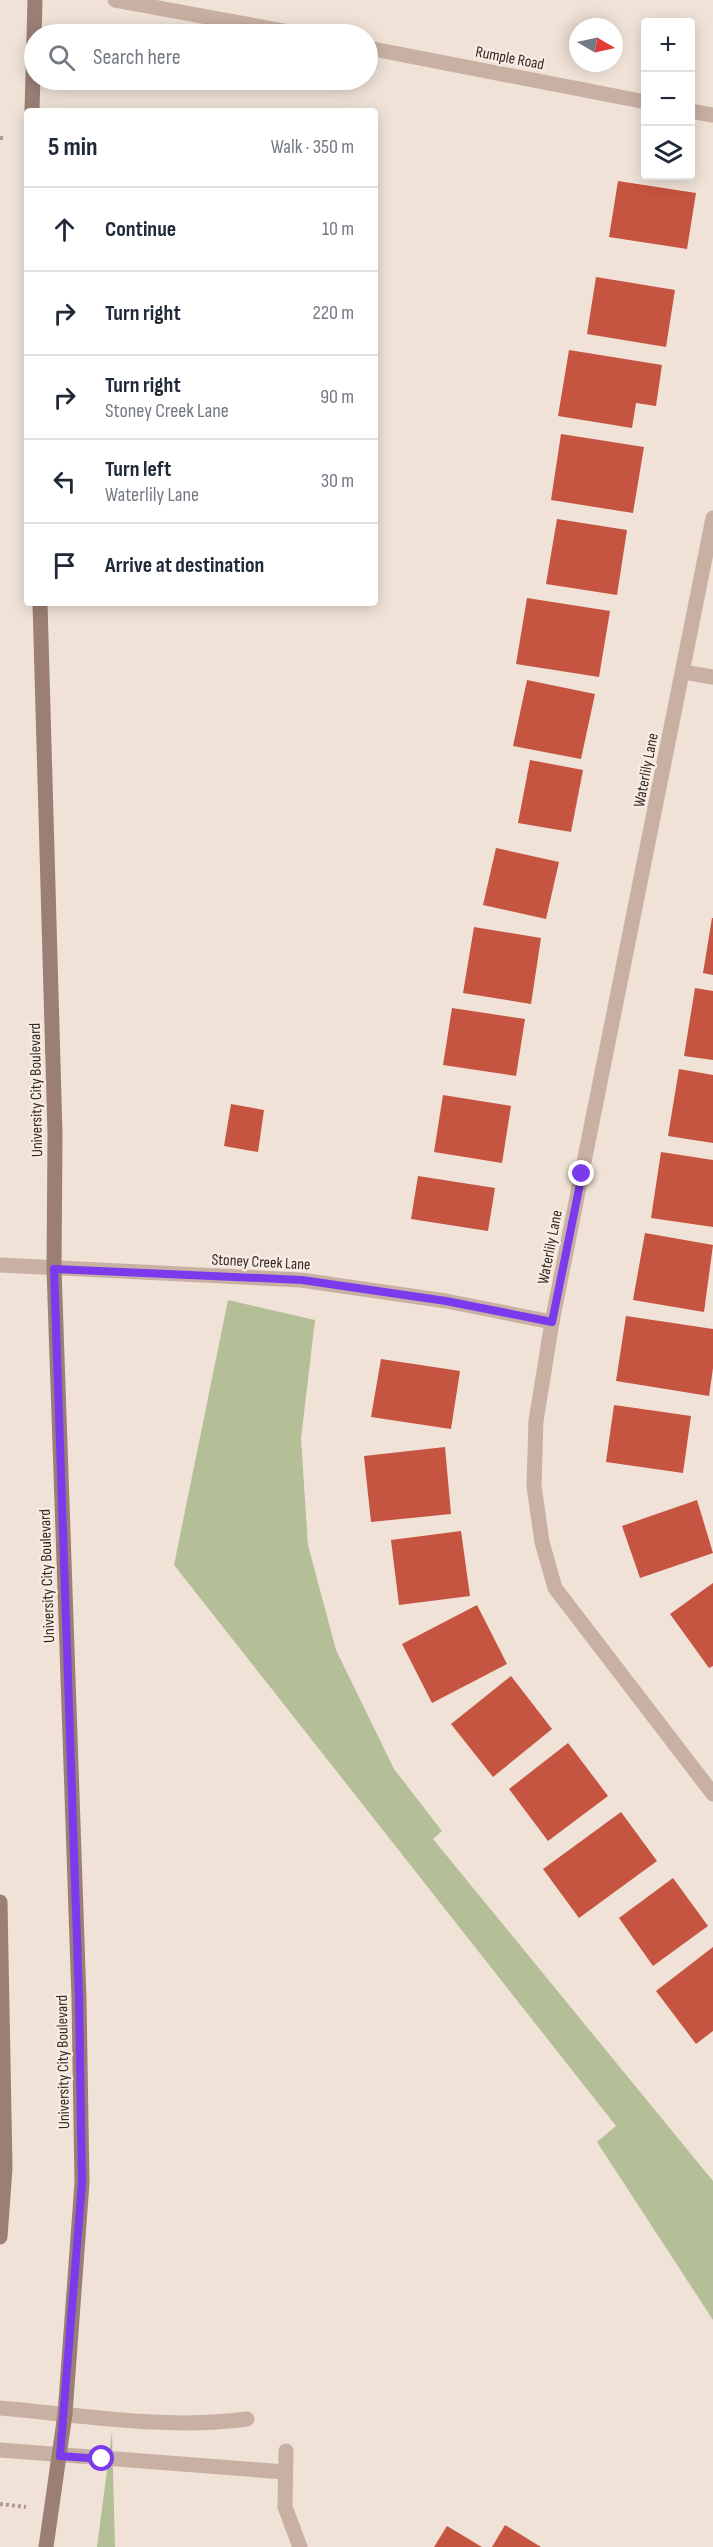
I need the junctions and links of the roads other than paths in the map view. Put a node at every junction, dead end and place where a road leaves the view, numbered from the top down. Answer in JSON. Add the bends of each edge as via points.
{"nodes":[{"id":1,"x":35,"y":0,"type":"edge"},
{"id":2,"x":115,"y":0,"type":"edge"},
{"id":3,"x":34,"y":24,"type":"edge"},
{"id":4,"x":246,"y":24,"type":"edge"},
{"id":5,"x":378,"y":50,"type":"edge"},
{"id":6,"x":33,"y":90,"type":"edge"},
{"id":7,"x":641,"y":101,"type":"edge"},
{"id":8,"x":32,"y":108,"type":"edge"},
{"id":9,"x":695,"y":112,"type":"edge"},
{"id":10,"x":713,"y":115,"type":"edge"},
{"id":11,"x":713,"y":518,"type":"edge"},
{"id":12,"x":40,"y":606,"type":"edge"},
{"id":13,"x":683,"y":672,"type":"junction"},
{"id":14,"x":713,"y":677,"type":"edge"},
{"id":15,"x":0,"y":1265,"type":"edge"},
{"id":16,"x":54,"y":1269,"type":"junction"},
{"id":17,"x":552,"y":1322,"type":"junction"},
{"id":18,"x":713,"y":1794,"type":"edge"},
{"id":19,"x":0,"y":1902,"type":"edge"},
{"id":20,"x":0,"y":2237,"type":"edge"},
{"id":21,"x":0,"y":2408,"type":"edge"},
{"id":22,"x":65,"y":2414,"type":"junction"},
{"id":23,"x":247,"y":2419,"type":"dead end"},
{"id":24,"x":0,"y":2450,"type":"edge"},
{"id":25,"x":286,"y":2451,"type":"dead end"},
{"id":26,"x":60,"y":2456,"type":"junction"},
{"id":27,"x":285,"y":2472,"type":"junction"},
{"id":28,"x":46,"y":2547,"type":"edge"},
{"id":29,"x":300,"y":2547,"type":"edge"}],
"edges":[{"from":1,"to":3,"type":"main road"},
{"from":2,"to":4,"type":"street"},
{"from":5,"to":7,"type":"street","name":"Rumple Road"},
{"from":6,"to":8,"type":"main road"},
{"from":9,"to":10,"type":"street"},
{"from":11,"to":13,"type":"street","name":"Waterlily Lane"},
{"from":12,"to":16,"type":"main road","name":"University City Boulevard","via":[[55,1134]]},
{"from":13,"to":14,"type":"street"},
{"from":13,"to":17,"type":"street","name":"Waterlily Lane"},
{"from":15,"to":16,"type":"street","name":"Stoney Creek Lane"},
{"from":16,"to":17,"type":"street","name":"Stoney Creek Lane","via":[[302,1280],[446,1301]]},
{"from":16,"to":22,"type":"main road","name":"University City Boulevard","via":[[82,2183]]},
{"from":17,"to":18,"type":"street","name":"Waterlily Lane","via":[[536,1421],[534,1486],[542,1542],[555,1588]]},
{"from":19,"to":20,"type":"main road","via":[[4,2168]]},
{"from":21,"to":22,"type":"street"},
{"from":22,"to":23,"type":"street","via":[[177,2425]]},
{"from":22,"to":26,"type":"main road","name":"University City Boulevard"},
{"from":24,"to":26,"type":"street"},
{"from":25,"to":27,"type":"street"},
{"from":26,"to":27,"type":"street"},
{"from":26,"to":28,"type":"main road","name":"University City Boulevard"},
{"from":27,"to":29,"type":"street","via":[[285,2507]]}]}
